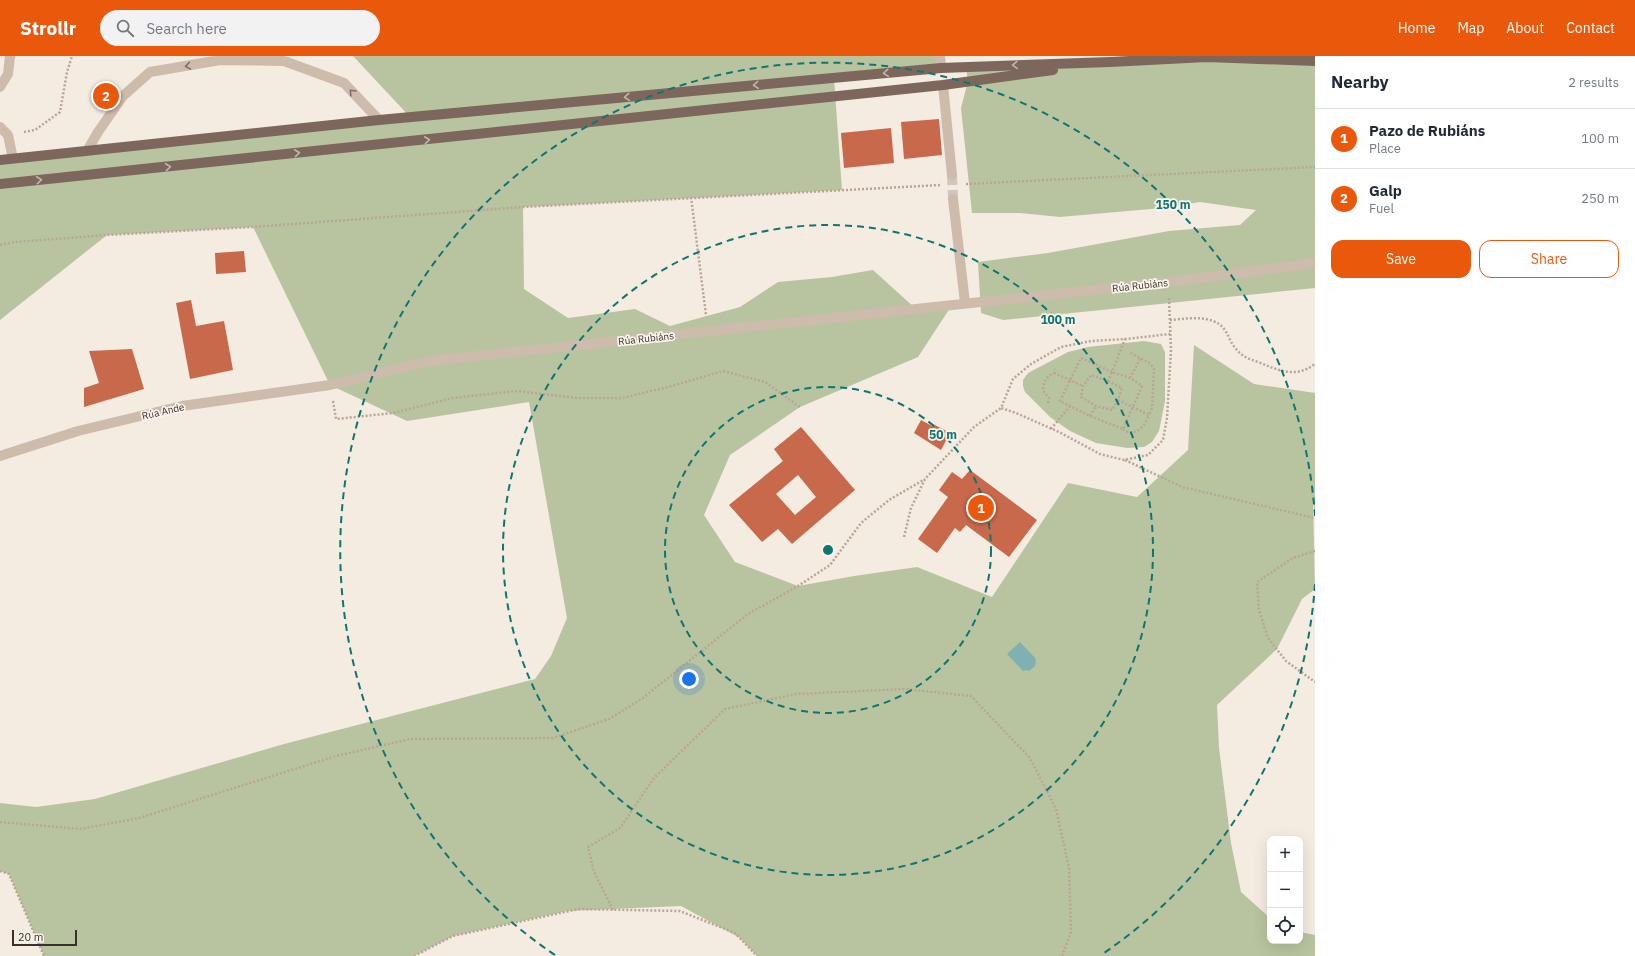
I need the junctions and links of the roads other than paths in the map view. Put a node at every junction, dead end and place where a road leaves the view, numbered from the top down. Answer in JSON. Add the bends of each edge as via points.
{"nodes":[{"id":1,"x":10,"y":56,"type":"edge"},
{"id":2,"x":940,"y":56,"type":"edge"},
{"id":3,"x":1315,"y":61,"type":"edge"},
{"id":4,"x":1110,"y":62,"type":"junction"},
{"id":5,"x":941,"y":68,"type":"junction"},
{"id":6,"x":943,"y":84,"type":"junction"},
{"id":7,"x":0,"y":87,"type":"edge"},
{"id":8,"x":379,"y":120,"type":"junction"},
{"id":9,"x":0,"y":127,"type":"edge"},
{"id":10,"x":87,"y":151,"type":"junction"},
{"id":11,"x":12,"y":159,"type":"junction"},
{"id":12,"x":0,"y":160,"type":"edge"},
{"id":13,"x":952,"y":175,"type":"tunnel mouth"},
{"id":14,"x":0,"y":184,"type":"edge"},
{"id":15,"x":953,"y":199,"type":"tunnel mouth"},
{"id":16,"x":1315,"y":263,"type":"edge"},
{"id":17,"x":965,"y":304,"type":"junction"},
{"id":18,"x":330,"y":385,"type":"joint"},
{"id":19,"x":0,"y":456,"type":"edge"}],
"edges":[{"from":1,"to":7,"type":"street","via":[[8,74]]},
{"from":2,"to":5,"type":"street"},
{"from":3,"to":4,"type":"main road","via":[[1207,57]]},
{"from":4,"to":5,"type":"main road","one_way":true},
{"from":4,"to":6,"type":"main road"},
{"from":5,"to":8,"type":"main road","one_way":true},
{"from":6,"to":13,"type":"street"},
{"from":14,"to":6,"type":"main road","one_way":true},
{"from":8,"to":10,"type":"main road"},
{"from":8,"to":10,"type":"street","one_way":true,"via":[[344,83],[284,61],[220,60],[150,72],[123,96]]},
{"from":9,"to":11,"type":"street","via":[[8,135]]},
{"from":10,"to":11,"type":"main road"},
{"from":11,"to":12,"type":"main road"},
{"from":15,"to":17,"type":"street"},
{"from":16,"to":17,"type":"street","name":"Rúa Rubiáns"},
{"from":17,"to":18,"type":"street","name":"Rúa Rubiáns","via":[[431,362]]},
{"from":18,"to":19,"type":"street","name":"Rúa Ande","via":[[182,406],[78,431]]}]}
